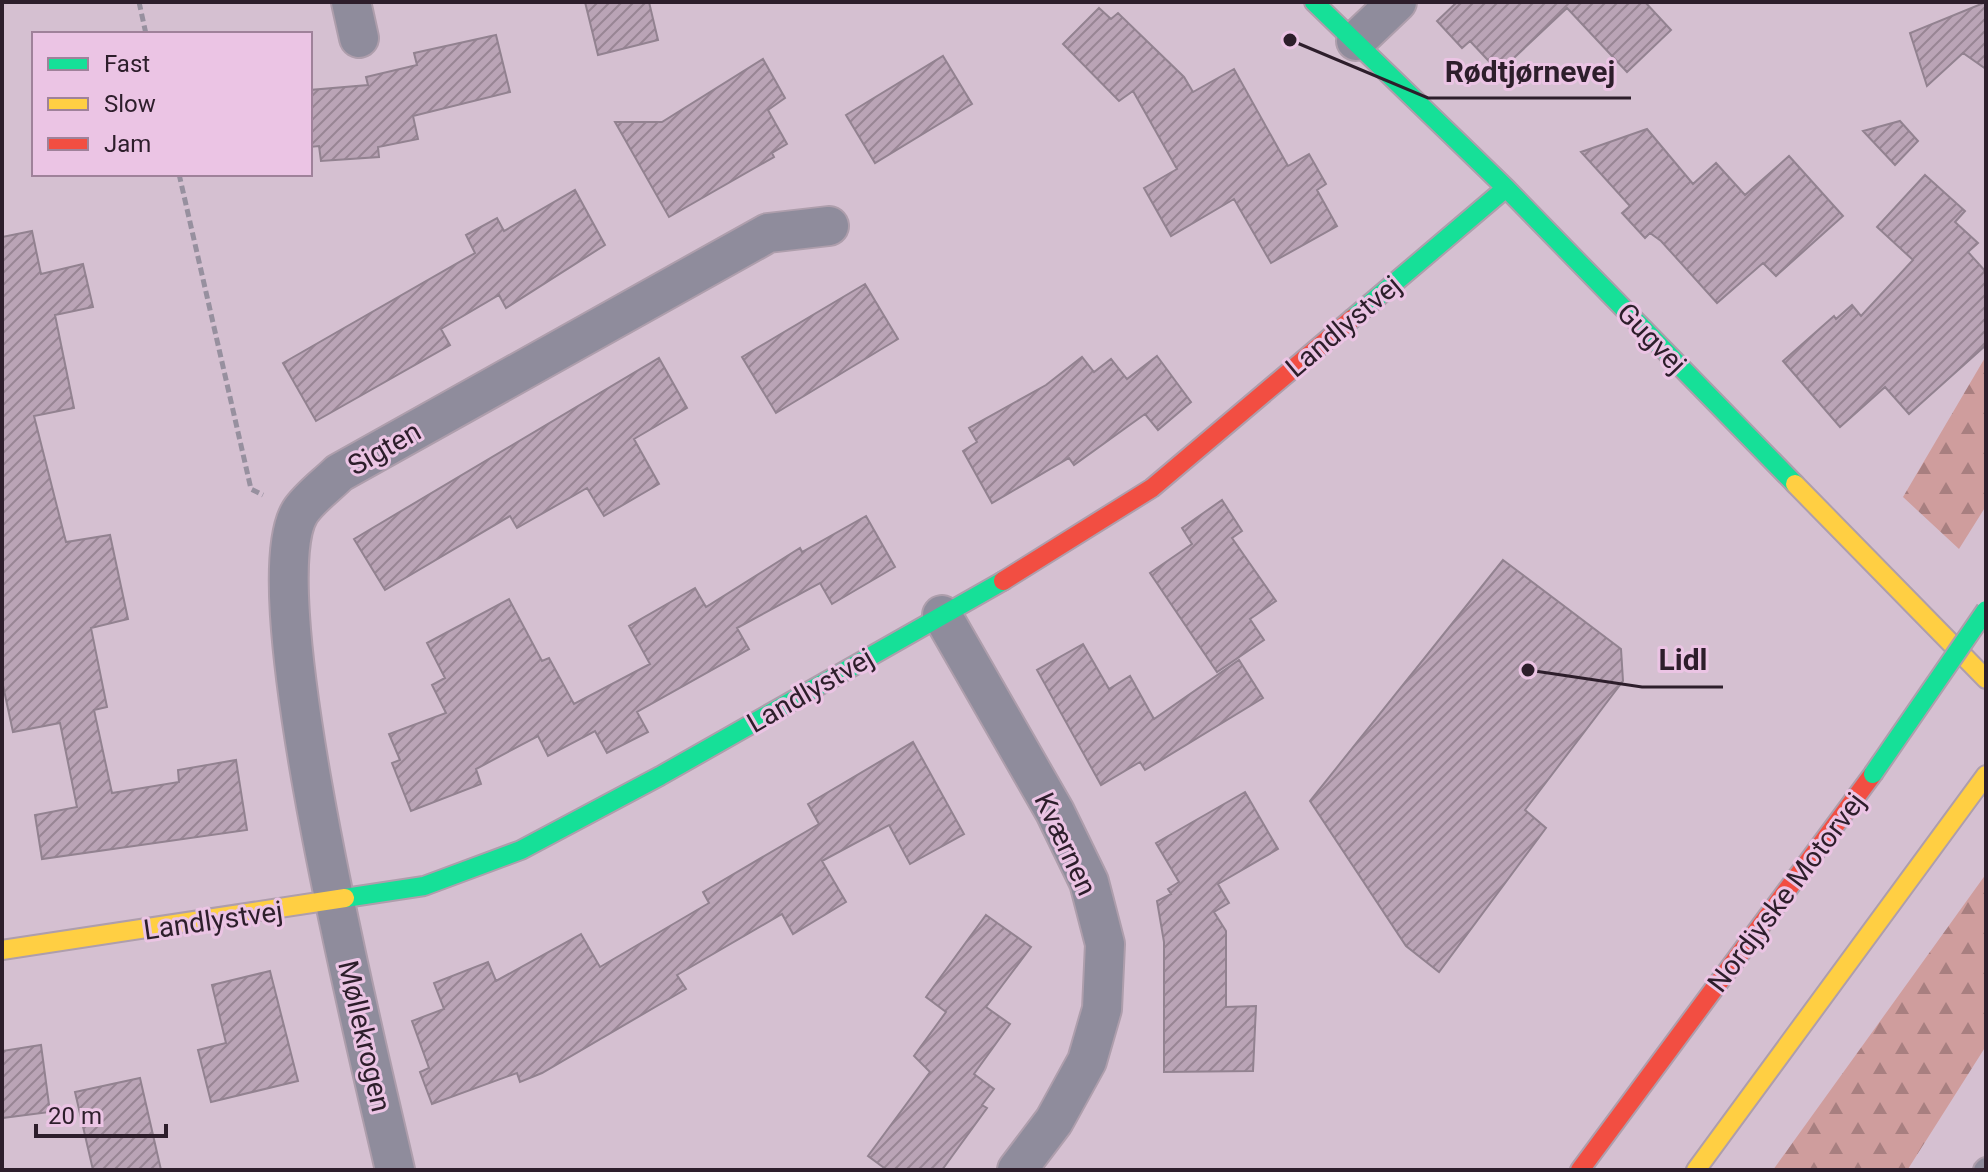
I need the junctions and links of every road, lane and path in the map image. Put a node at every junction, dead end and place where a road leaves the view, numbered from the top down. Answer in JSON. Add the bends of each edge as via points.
{"nodes":[{"id":1,"x":139,"y":2,"type":"edge"},
{"id":2,"x":351,"y":2,"type":"edge"},
{"id":3,"x":1314,"y":2,"type":"edge"},
{"id":4,"x":1397,"y":2,"type":"edge"},
{"id":5,"x":146,"y":32,"type":"edge"},
{"id":6,"x":359,"y":38,"type":"dead end"},
{"id":7,"x":1356,"y":41,"type":"junction"},
{"id":8,"x":179,"y":176,"type":"edge"},
{"id":9,"x":1506,"y":188,"type":"junction"},
{"id":10,"x":829,"y":226,"type":"dead end"},
{"id":11,"x":251,"y":489,"type":"dead end"},
{"id":12,"x":1986,"y":610,"type":"edge"},
{"id":13,"x":942,"y":615,"type":"junction"},
{"id":14,"x":1986,"y":679,"type":"edge"},
{"id":15,"x":1986,"y":775,"type":"edge"},
{"id":16,"x":335,"y":902,"type":"junction"},
{"id":17,"x":2,"y":950,"type":"edge"},
{"id":18,"x":395,"y":1170,"type":"edge"},
{"id":19,"x":1017,"y":1170,"type":"edge"},
{"id":20,"x":1580,"y":1170,"type":"edge"},
{"id":21,"x":1696,"y":1170,"type":"edge"}],
"edges":[{"from":1,"to":5,"type":"path"},
{"from":2,"to":6,"type":"street"},
{"from":3,"to":7,"type":"main road","name":"Gugvej"},
{"from":4,"to":7,"type":"street"},
{"from":7,"to":9,"type":"main road","name":"Gugvej"},
{"from":8,"to":11,"type":"path"},
{"from":9,"to":13,"type":"main road","name":"Landlystvej","via":[[1152,488]]},
{"from":9,"to":14,"type":"main road","name":"Gugvej"},
{"from":10,"to":16,"type":"street","name":"Sigten","via":[[768,233],[339,473],[299,513],[289,558],[295,678]]},
{"from":12,"to":20,"type":"main road","name":"Nordjyske Motorvej","bridge":true,"via":[[1873,774]]},
{"from":13,"to":16,"type":"main road","name":"Landlystvej","via":[[521,850],[424,886]]},
{"from":13,"to":19,"type":"street","name":"Kværnen","via":[[1055,812],[1089,882],[1105,944],[1102,1009],[1087,1061],[1054,1121]]},
{"from":15,"to":21,"type":"main road"},
{"from":16,"to":17,"type":"main road","name":"Landlystvej"},
{"from":16,"to":18,"type":"street","name":"Møllekrogen"}]}
